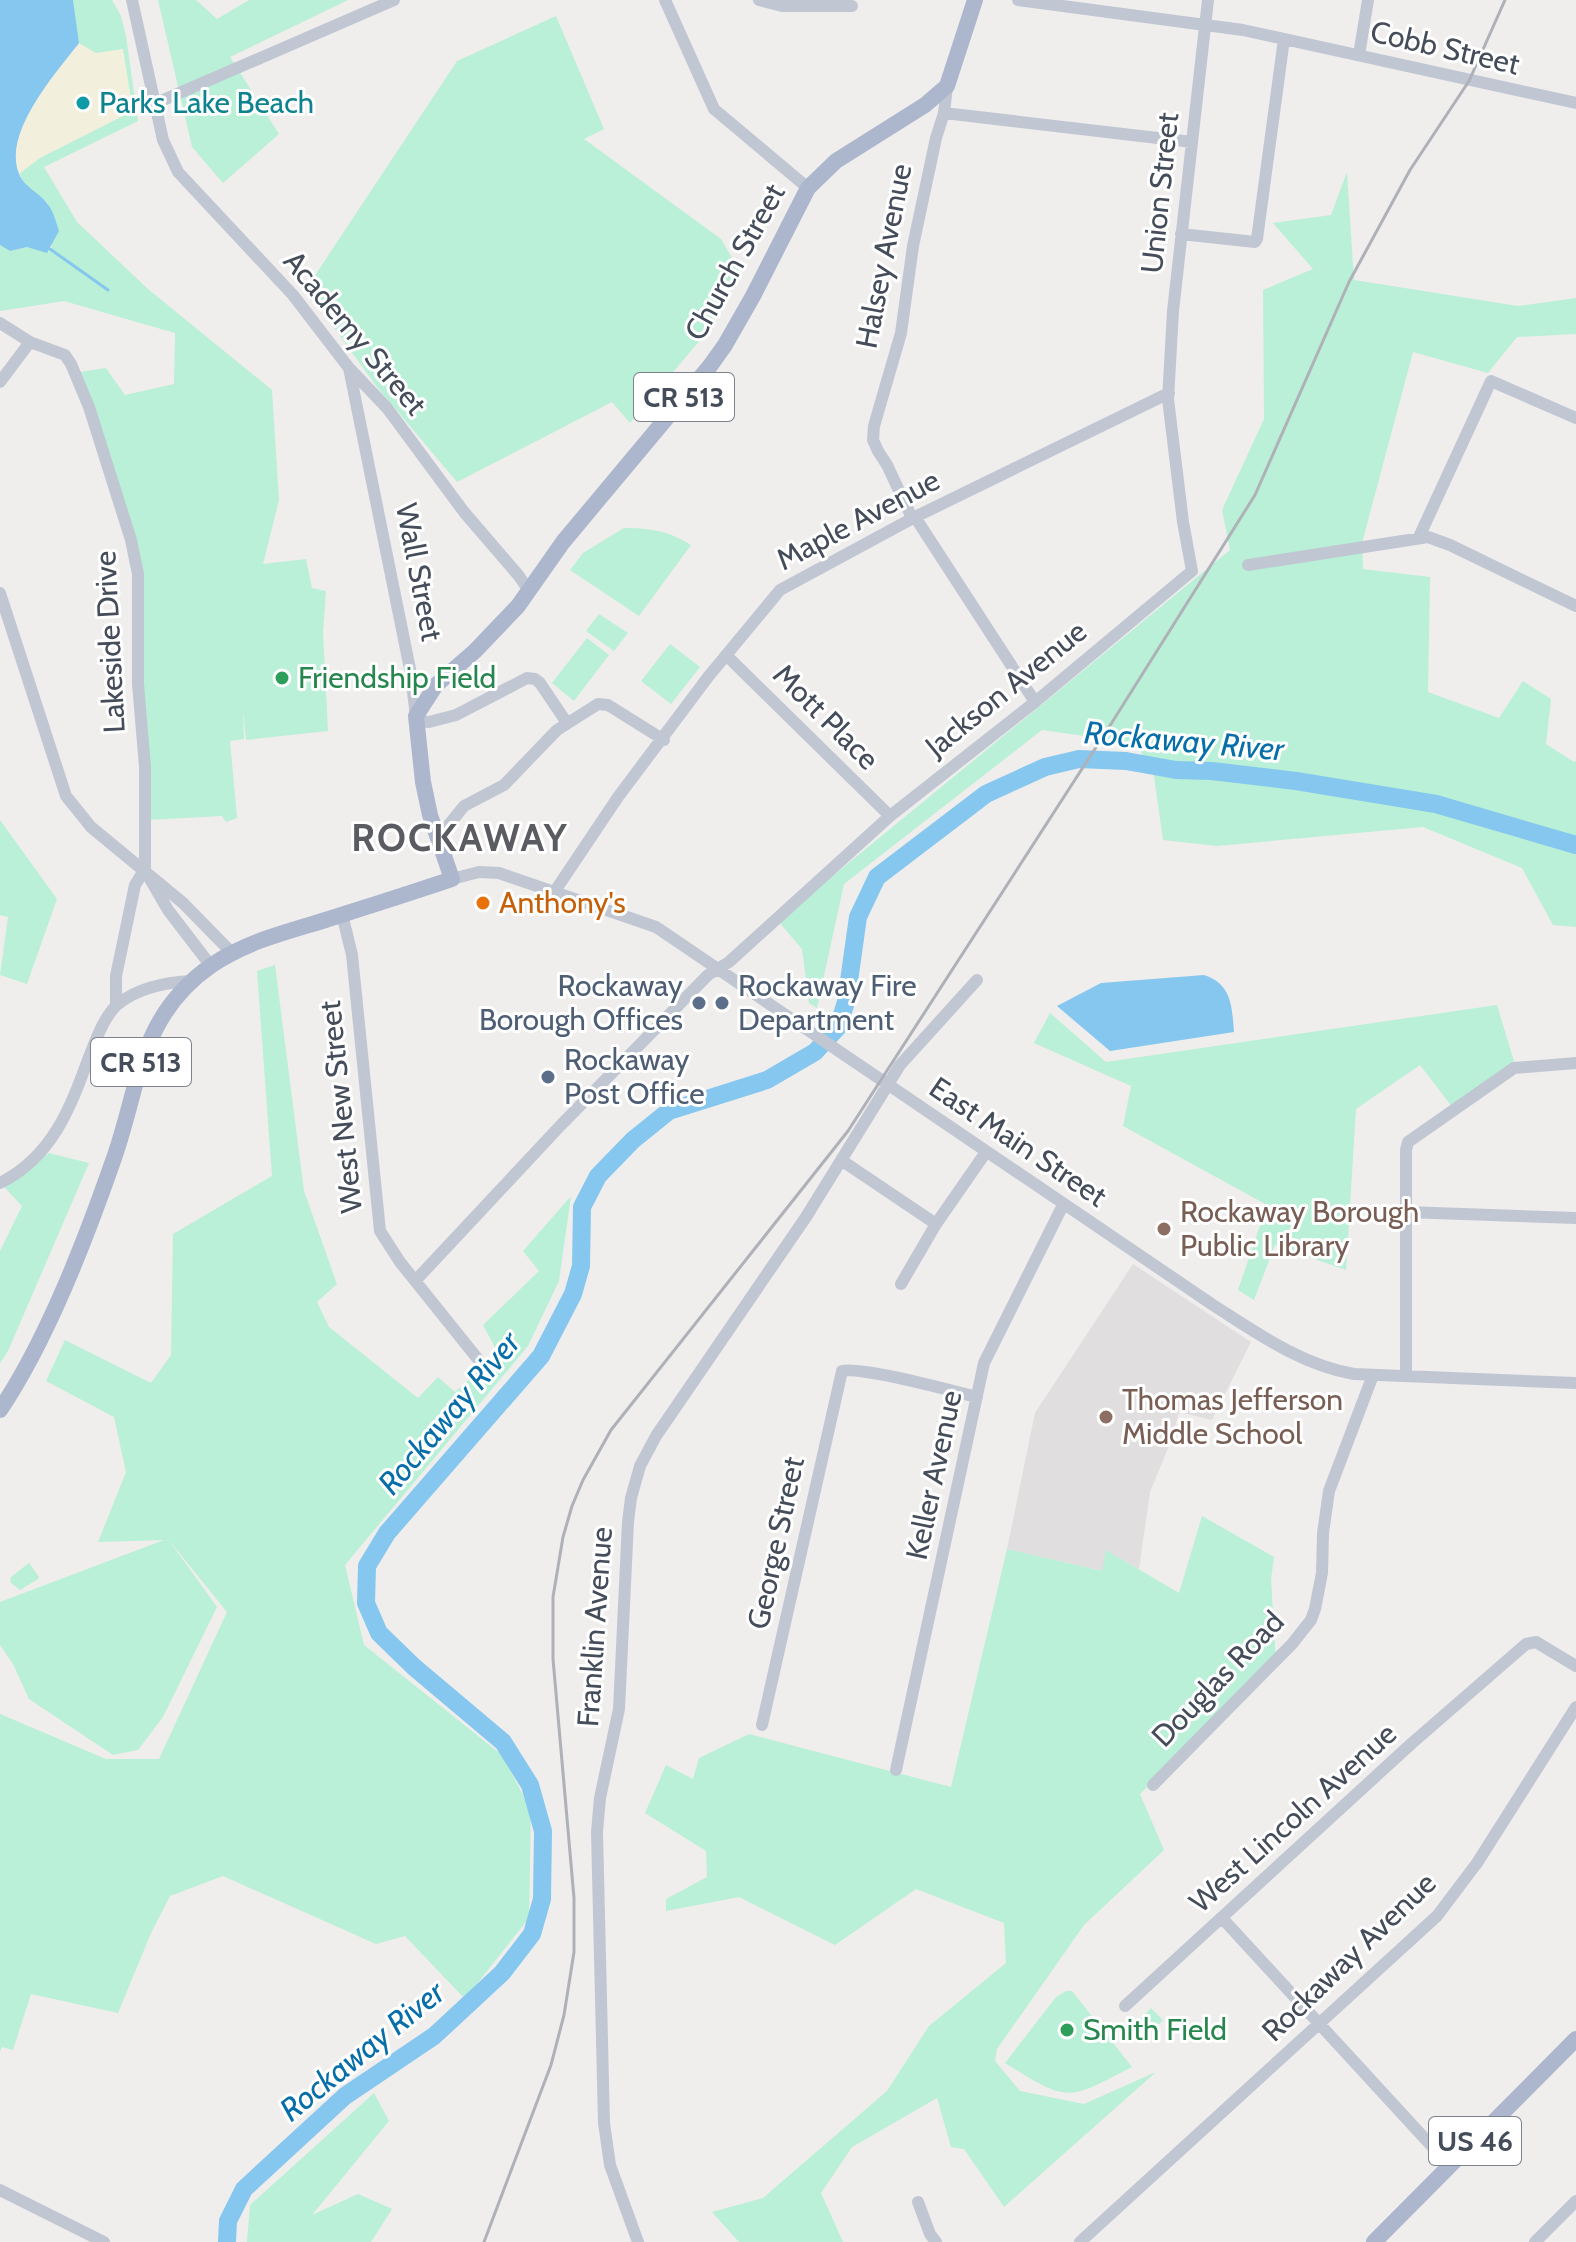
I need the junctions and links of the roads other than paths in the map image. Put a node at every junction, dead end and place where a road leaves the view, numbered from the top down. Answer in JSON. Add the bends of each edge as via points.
{"nodes":[{"id":1,"x":132,"y":0,"type":"edge"},
{"id":2,"x":394,"y":0,"type":"edge"},
{"id":3,"x":665,"y":0,"type":"edge"},
{"id":4,"x":759,"y":0,"type":"edge"},
{"id":5,"x":975,"y":0,"type":"edge"},
{"id":6,"x":1018,"y":0,"type":"edge"},
{"id":7,"x":1208,"y":0,"type":"edge"},
{"id":8,"x":1368,"y":0,"type":"edge"},
{"id":9,"x":852,"y":6,"type":"dead end"},
{"id":10,"x":1205,"y":23,"type":"junction"},
{"id":11,"x":1284,"y":39,"type":"junction"},
{"id":12,"x":1359,"y":55,"type":"junction"},
{"id":13,"x":947,"y":86,"type":"junction"},
{"id":14,"x":1576,"y":103,"type":"edge"},
{"id":15,"x":154,"y":104,"type":"junction"},
{"id":16,"x":944,"y":113,"type":"junction"},
{"id":17,"x":1192,"y":142,"type":"junction"},
{"id":18,"x":808,"y":188,"type":"junction"},
{"id":19,"x":1181,"y":234,"type":"junction"},
{"id":20,"x":0,"y":323,"type":"edge"},
{"id":21,"x":30,"y":342,"type":"junction"},
{"id":22,"x":349,"y":368,"type":"junction"},
{"id":23,"x":0,"y":382,"type":"edge"},
{"id":24,"x":1169,"y":393,"type":"junction"},
{"id":25,"x":383,"y":403,"type":"junction"},
{"id":26,"x":1576,"y":418,"type":"edge"},
{"id":27,"x":360,"y":421,"type":"junction"},
{"id":28,"x":914,"y":517,"type":"junction"},
{"id":29,"x":1419,"y":537,"type":"junction"},
{"id":30,"x":1248,"y":565,"type":"dead end"},
{"id":31,"x":529,"y":591,"type":"junction"},
{"id":32,"x":0,"y":593,"type":"edge"},
{"id":33,"x":1576,"y":606,"type":"edge"},
{"id":34,"x":726,"y":655,"type":"junction"},
{"id":35,"x":412,"y":682,"type":"junction"},
{"id":36,"x":436,"y":685,"type":"junction"},
{"id":37,"x":1035,"y":702,"type":"junction"},
{"id":38,"x":417,"y":719,"type":"junction"},
{"id":39,"x":567,"y":723,"type":"junction"},
{"id":40,"x":664,"y":740,"type":"junction"},
{"id":41,"x":890,"y":816,"type":"junction"},
{"id":42,"x":439,"y":837,"type":"junction"},
{"id":43,"x":145,"y":869,"type":"junction"},
{"id":44,"x":452,"y":879,"type":"junction"},
{"id":45,"x":555,"y":891,"type":"junction"},
{"id":46,"x":342,"y":914,"type":"junction"},
{"id":47,"x":232,"y":953,"type":"junction"},
{"id":48,"x":211,"y":966,"type":"junction"},
{"id":49,"x":718,"y":968,"type":"junction"},
{"id":50,"x":977,"y":980,"type":"dead end"},
{"id":51,"x":193,"y":981,"type":"junction"},
{"id":52,"x":116,"y":1006,"type":"junction"},
{"id":53,"x":1576,"y":1063,"type":"edge"},
{"id":54,"x":888,"y":1084,"type":"junction"},
{"id":55,"x":986,"y":1152,"type":"junction"},
{"id":56,"x":841,"y":1160,"type":"junction"},
{"id":57,"x":0,"y":1183,"type":"edge"},
{"id":58,"x":1063,"y":1205,"type":"junction"},
{"id":59,"x":1406,"y":1212,"type":"junction"},
{"id":60,"x":1576,"y":1218,"type":"edge"},
{"id":61,"x":936,"y":1224,"type":"junction"},
{"id":62,"x":416,"y":1280,"type":"junction"},
{"id":63,"x":901,"y":1284,"type":"dead end"},
{"id":64,"x":477,"y":1358,"type":"dead end"},
{"id":65,"x":1373,"y":1375,"type":"junction"},
{"id":66,"x":1406,"y":1376,"type":"junction"},
{"id":67,"x":1576,"y":1383,"type":"edge"},
{"id":68,"x":977,"y":1397,"type":"junction"},
{"id":69,"x":0,"y":1410,"type":"edge"},
{"id":70,"x":1576,"y":1666,"type":"edge"},
{"id":71,"x":1576,"y":1707,"type":"edge"},
{"id":72,"x":762,"y":1725,"type":"dead end"},
{"id":73,"x":896,"y":1770,"type":"dead end"},
{"id":74,"x":1153,"y":1785,"type":"dead end"},
{"id":75,"x":1222,"y":1918,"type":"junction"},
{"id":76,"x":1125,"y":2006,"type":"dead end"},
{"id":77,"x":1321,"y":2023,"type":"junction"},
{"id":78,"x":1576,"y":2039,"type":"edge"},
{"id":79,"x":1450,"y":2166,"type":"junction"},
{"id":80,"x":0,"y":2190,"type":"edge"},
{"id":81,"x":1576,"y":2201,"type":"edge"},
{"id":82,"x":918,"y":2202,"type":"dead end"},
{"id":83,"x":104,"y":2242,"type":"edge"},
{"id":84,"x":638,"y":2242,"type":"edge"},
{"id":85,"x":936,"y":2242,"type":"edge"},
{"id":86,"x":1080,"y":2242,"type":"edge"},
{"id":87,"x":1374,"y":2242,"type":"edge"},
{"id":88,"x":1535,"y":2242,"type":"edge"}],
"edges":[{"from":1,"to":15,"type":"street","name":"Academy Street"},
{"from":2,"to":15,"type":"street"},
{"from":3,"to":18,"type":"street","via":[[714,109]]},
{"from":4,"to":9,"type":"street","via":[[782,6]]},
{"from":5,"to":13,"type":"main road","name":"Halsey Avenue"},
{"from":6,"to":10,"type":"street","name":"Cobb Street"},
{"from":7,"to":10,"type":"street","name":"Union Street"},
{"from":8,"to":12,"type":"street"},
{"from":10,"to":11,"type":"street","name":"Cobb Street"},
{"from":10,"to":17,"type":"street","name":"Union Street"},
{"from":11,"to":12,"type":"street","name":"Cobb Street"},
{"from":11,"to":19,"type":"street","via":[[1257,239]]},
{"from":12,"to":14,"type":"street","name":"Cobb Street"},
{"from":13,"to":16,"type":"street","name":"Halsey Avenue"},
{"from":13,"to":18,"type":"main road","name":"Church Street","number":"CR 513","via":[[836,161]]},
{"from":15,"to":22,"type":"street","name":"Academy Street","via":[[178,172],[293,295]]},
{"from":16,"to":17,"type":"street"},
{"from":16,"to":28,"type":"street","name":"Halsey Avenue","via":[[913,246],[901,333],[874,426],[873,440]]},
{"from":17,"to":19,"type":"street","name":"Union Street"},
{"from":18,"to":31,"type":"main road","name":"Church Street","number":"CR 513","via":[[725,345]]},
{"from":19,"to":24,"type":"street","name":"Union Street"},
{"from":20,"to":21,"type":"street","name":"Lakeside Drive"},
{"from":21,"to":23,"type":"street"},
{"from":21,"to":43,"type":"street","name":"Lakeside Drive","via":[[65,355],[78,377],[131,540],[138,574]]},
{"from":22,"to":25,"type":"street","name":"Academy Street"},
{"from":22,"to":27,"type":"street","name":"Wall Street"},
{"from":24,"to":28,"type":"street","name":"Maple Avenue"},
{"from":24,"to":37,"type":"street","name":"Jackson Avenue","via":[[1192,571]]},
{"from":25,"to":27,"type":"street"},
{"from":25,"to":31,"type":"street","name":"Academy Street"},
{"from":26,"to":29,"type":"street","via":[[1491,381]]},
{"from":27,"to":35,"type":"street","name":"Wall Street"},
{"from":28,"to":34,"type":"street","name":"Maple Avenue","via":[[789,583]]},
{"from":28,"to":37,"type":"street","name":"Halsey Avenue"},
{"from":29,"to":30,"type":"street"},
{"from":29,"to":33,"type":"street","via":[[1450,545]]},
{"from":31,"to":36,"type":"main road","name":"Church Street","number":"CR 513","via":[[504,623]]},
{"from":32,"to":43,"type":"street","via":[[66,796],[91,827]]},
{"from":34,"to":40,"type":"street","name":"Maple Avenue"},
{"from":34,"to":41,"type":"street","name":"Mott Place"},
{"from":35,"to":36,"type":"street"},
{"from":35,"to":38,"type":"street","name":"Wall Street"},
{"from":36,"to":38,"type":"main road","name":"Church Street","number":"CR 513"},
{"from":37,"to":41,"type":"street","name":"Jackson Avenue"},
{"from":38,"to":39,"type":"street","via":[[429,722],[456,715],[527,678],[540,683]]},
{"from":38,"to":42,"type":"main road","name":"Wall Street","via":[[423,782]]},
{"from":39,"to":40,"type":"street","via":[[602,702]]},
{"from":39,"to":42,"type":"street","via":[[504,785],[464,806]]},
{"from":40,"to":45,"type":"street","name":"Maple Avenue"},
{"from":41,"to":49,"type":"street","name":"Jackson Avenue"},
{"from":42,"to":44,"type":"main road","name":"Wall Street"},
{"from":43,"to":47,"type":"street"},
{"from":43,"to":48,"type":"street","via":[[168,910]]},
{"from":43,"to":52,"type":"street","name":"Lakeside Drive","via":[[135,885],[116,976]]},
{"from":44,"to":45,"type":"street","name":"East Main Street","via":[[488,871]]},
{"from":44,"to":46,"type":"main road","number":"CR 513"},
{"from":45,"to":49,"type":"street","name":"East Main Street","via":[[656,927]]},
{"from":46,"to":47,"type":"main road","number":"CR 513"},
{"from":46,"to":62,"type":"street","name":"West New Street","via":[[352,955],[380,1231]]},
{"from":47,"to":48,"type":"main road","number":"CR 513"},
{"from":48,"to":51,"type":"main road","number":"CR 513"},
{"from":49,"to":54,"type":"street","name":"East Main Street"},
{"from":49,"to":62,"type":"street","name":"Jackson Avenue"},
{"from":50,"to":54,"type":"street","name":"Franklin Avenue"},
{"from":51,"to":52,"type":"street","via":[[147,989]]},
{"from":51,"to":69,"type":"main road","number":"CR 513","via":[[143,1053],[100,1198],[40,1340]]},
{"from":52,"to":57,"type":"street","via":[[53,1140],[24,1169]]},
{"from":53,"to":59,"type":"street","via":[[1514,1068],[1413,1138],[1406,1150]]},
{"from":54,"to":55,"type":"street","name":"East Main Street"},
{"from":54,"to":56,"type":"street","name":"Franklin Avenue"},
{"from":55,"to":58,"type":"street","name":"East Main Street"},
{"from":55,"to":61,"type":"street"},
{"from":56,"to":61,"type":"street"},
{"from":56,"to":84,"type":"street","name":"Franklin Avenue","via":[[656,1436],[631,1498],[621,1690],[597,1832],[604,2123],[610,2165]]},
{"from":58,"to":65,"type":"street","name":"East Main Street","via":[[1305,1360],[1334,1371]]},
{"from":58,"to":68,"type":"street","name":"Keller Avenue","via":[[984,1363]]},
{"from":59,"to":60,"type":"street"},
{"from":59,"to":66,"type":"street"},
{"from":61,"to":63,"type":"street"},
{"from":62,"to":64,"type":"street","name":"West New Street"},
{"from":65,"to":66,"type":"street","name":"East Main Street"},
{"from":65,"to":74,"type":"street","name":"Douglas Road","via":[[1329,1491],[1320,1591],[1311,1620]]},
{"from":66,"to":67,"type":"street","name":"East Main Street"},
{"from":68,"to":72,"type":"street","name":"George Street","via":[[842,1371]]},
{"from":68,"to":73,"type":"street","name":"Keller Avenue"},
{"from":70,"to":75,"type":"street","name":"West Lincoln Avenue","via":[[1536,1642],[1526,1644]]},
{"from":71,"to":77,"type":"street","name":"Rockaway Avenue","via":[[1445,1907]]},
{"from":75,"to":76,"type":"street","name":"West Lincoln Avenue"},
{"from":75,"to":77,"type":"street"},
{"from":77,"to":79,"type":"street"},
{"from":77,"to":86,"type":"street","name":"Rockaway Avenue"},
{"from":78,"to":79,"type":"main road","number":"US 46"},
{"from":79,"to":87,"type":"main road","number":"US 46"},
{"from":80,"to":83,"type":"street"},
{"from":81,"to":88,"type":"street"},
{"from":82,"to":85,"type":"street"}]}
